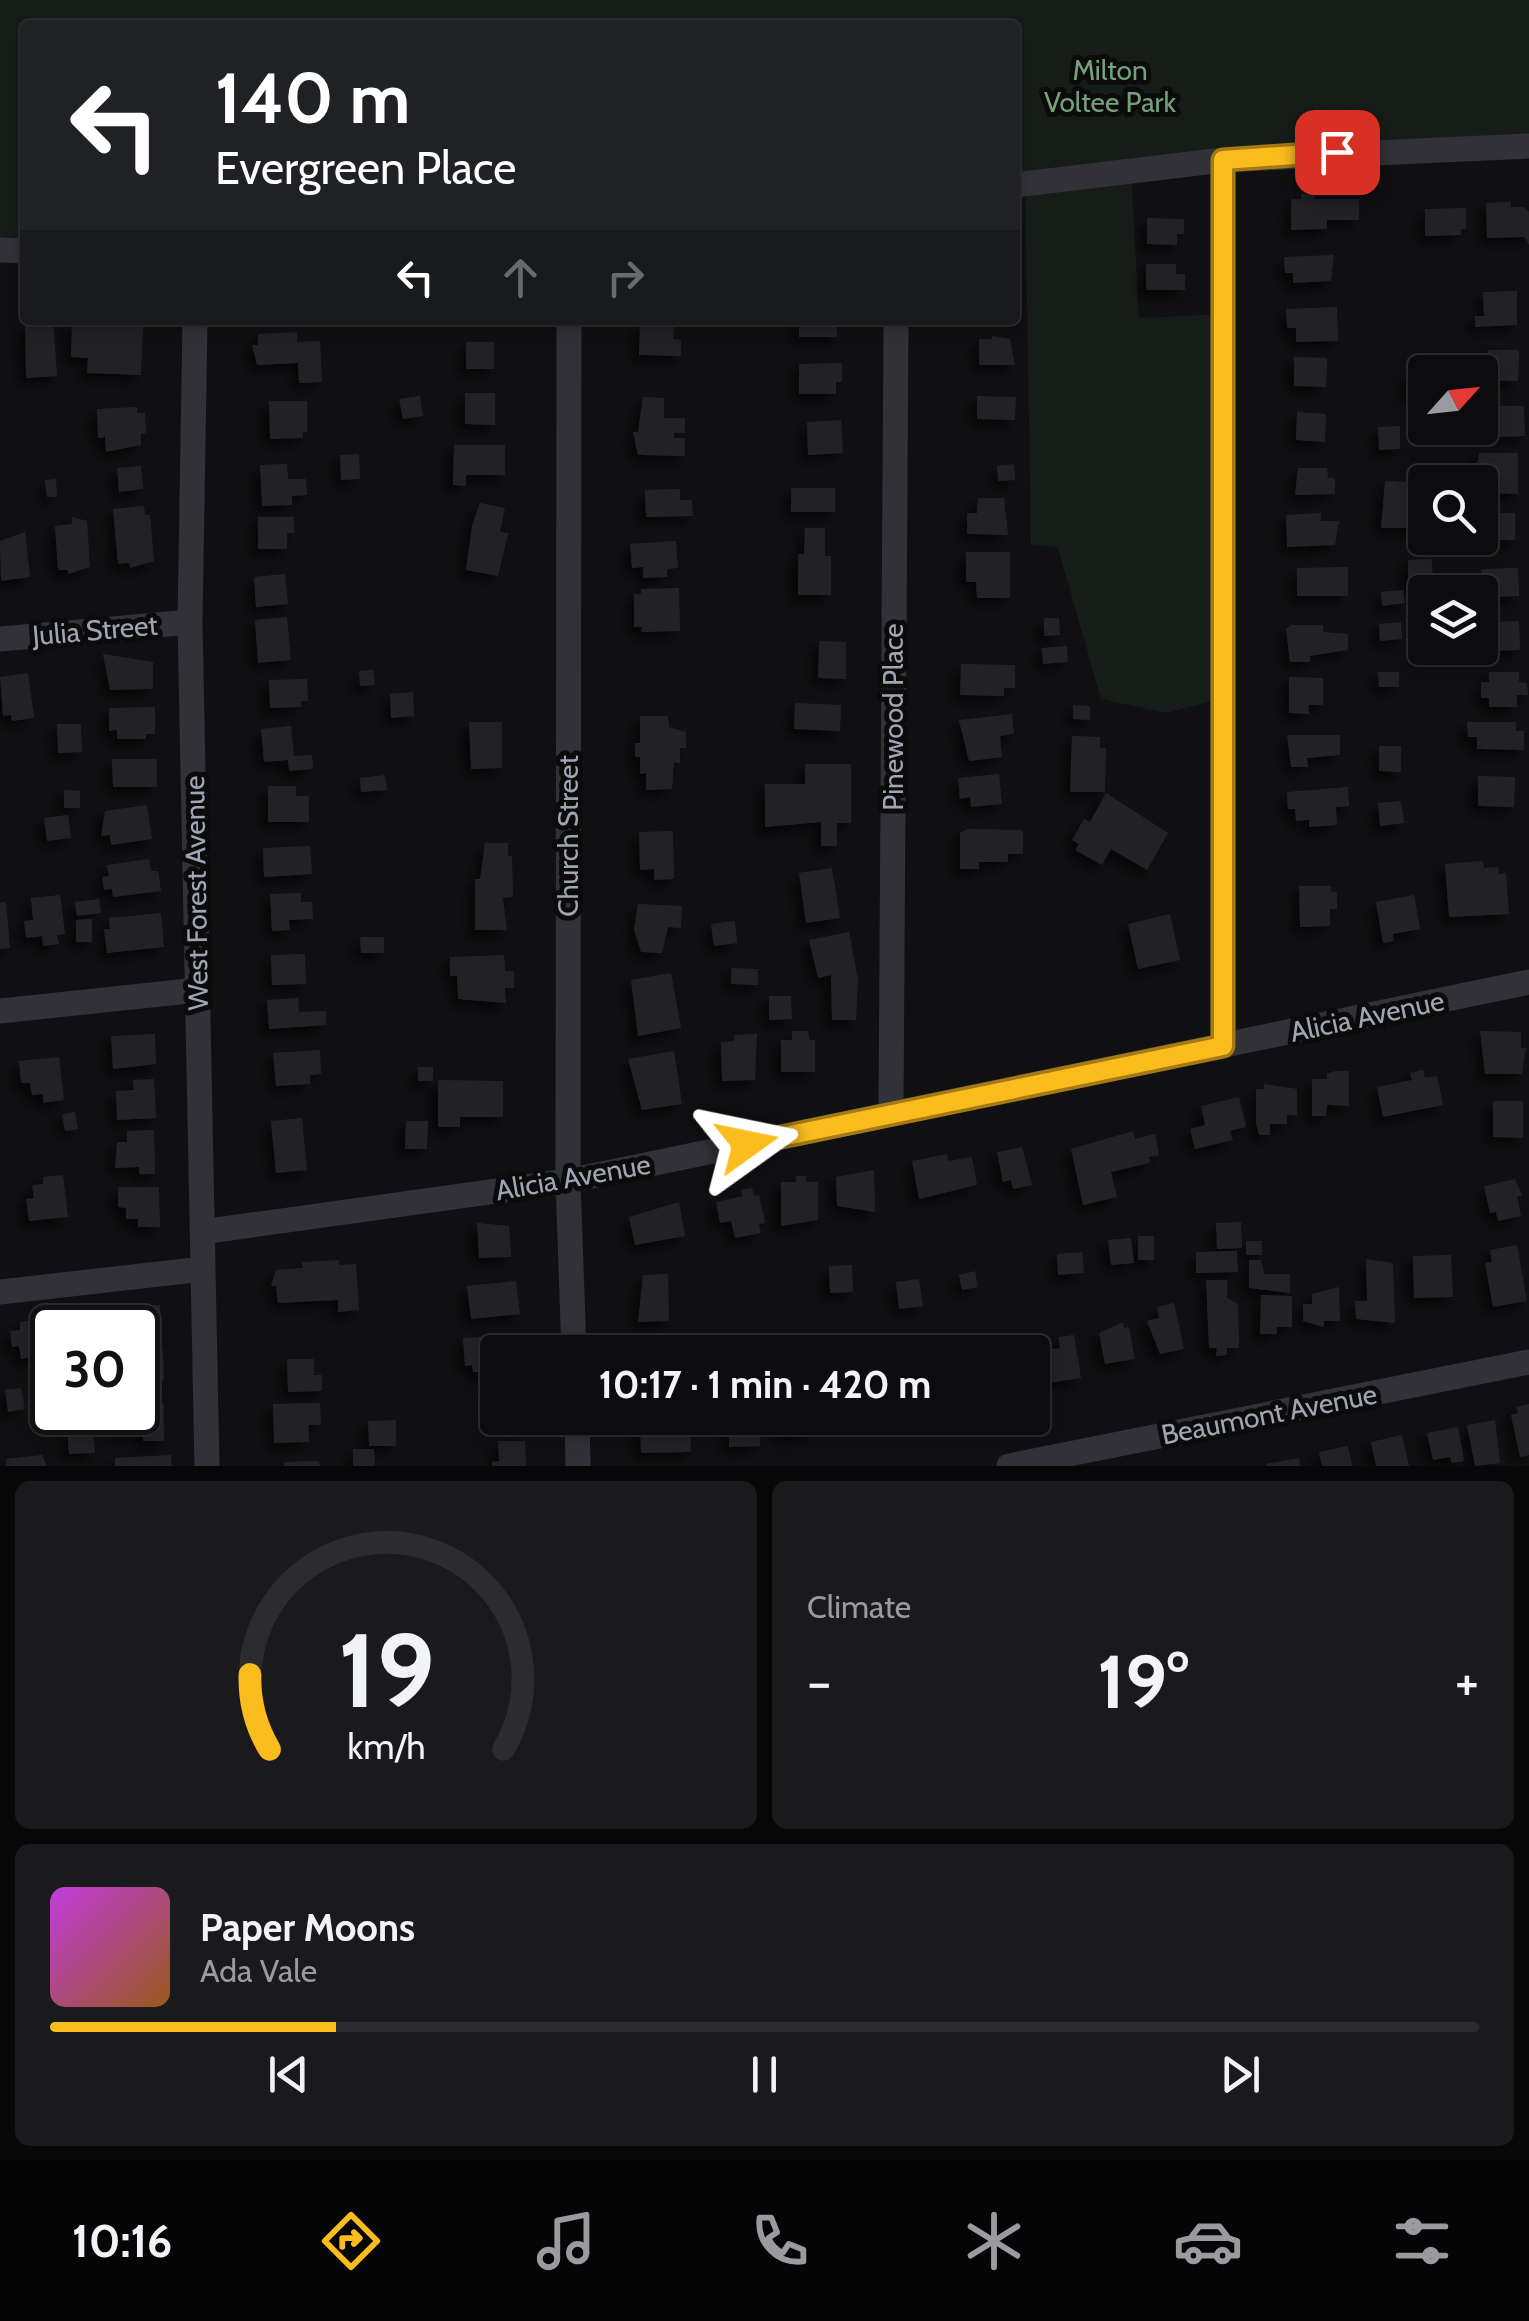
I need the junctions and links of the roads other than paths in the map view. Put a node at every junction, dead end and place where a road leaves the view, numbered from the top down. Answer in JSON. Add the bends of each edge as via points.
{"nodes":[{"id":1,"x":1529,"y":146,"type":"edge"},
{"id":2,"x":1223,"y":160,"type":"junction"},
{"id":3,"x":1020,"y":183,"type":"edge"},
{"id":4,"x":195,"y":325,"type":"edge"},
{"id":5,"x":569,"y":325,"type":"edge"},
{"id":6,"x":896,"y":325,"type":"edge"},
{"id":7,"x":190,"y":622,"type":"junction"},
{"id":8,"x":0,"y":639,"type":"edge"},
{"id":9,"x":1529,"y":982,"type":"edge"},
{"id":10,"x":198,"y":990,"type":"junction"},
{"id":11,"x":0,"y":1010,"type":"edge"},
{"id":12,"x":1223,"y":1046,"type":"junction"},
{"id":13,"x":891,"y":1114,"type":"junction"},
{"id":14,"x":568,"y":1181,"type":"junction"},
{"id":15,"x":202,"y":1232,"type":"junction"},
{"id":16,"x":203,"y":1269,"type":"junction"},
{"id":17,"x":0,"y":1292,"type":"edge"},
{"id":18,"x":573,"y":1335,"type":"edge"},
{"id":19,"x":1529,"y":1362,"type":"edge"},
{"id":20,"x":577,"y":1435,"type":"edge"},
{"id":21,"x":207,"y":1466,"type":"edge"},
{"id":22,"x":578,"y":1466,"type":"edge"},
{"id":23,"x":1008,"y":1466,"type":"edge"}],
"edges":[{"from":1,"to":2,"type":"street"},
{"from":2,"to":3,"type":"street"},
{"from":2,"to":12,"type":"street"},
{"from":4,"to":7,"type":"street","name":"West Forest Avenue"},
{"from":5,"to":14,"type":"street","name":"Church Street"},
{"from":6,"to":13,"type":"street","name":"Pinewood Place"},
{"from":7,"to":8,"type":"street","name":"Julia Street"},
{"from":7,"to":10,"type":"street","name":"West Forest Avenue"},
{"from":9,"to":12,"type":"street","name":"Alicia Avenue"},
{"from":10,"to":11,"type":"street"},
{"from":10,"to":15,"type":"street","name":"West Forest Avenue"},
{"from":12,"to":13,"type":"street","name":"Alicia Avenue"},
{"from":13,"to":14,"type":"street","name":"Alicia Avenue"},
{"from":14,"to":15,"type":"street","name":"Alicia Avenue"},
{"from":14,"to":18,"type":"street","name":"Church Street"},
{"from":15,"to":16,"type":"street","name":"West Forest Avenue"},
{"from":16,"to":17,"type":"street"},
{"from":16,"to":21,"type":"street","name":"West Forest Avenue"},
{"from":19,"to":23,"type":"street","name":"Beaumont Avenue"},
{"from":20,"to":22,"type":"street"}]}
